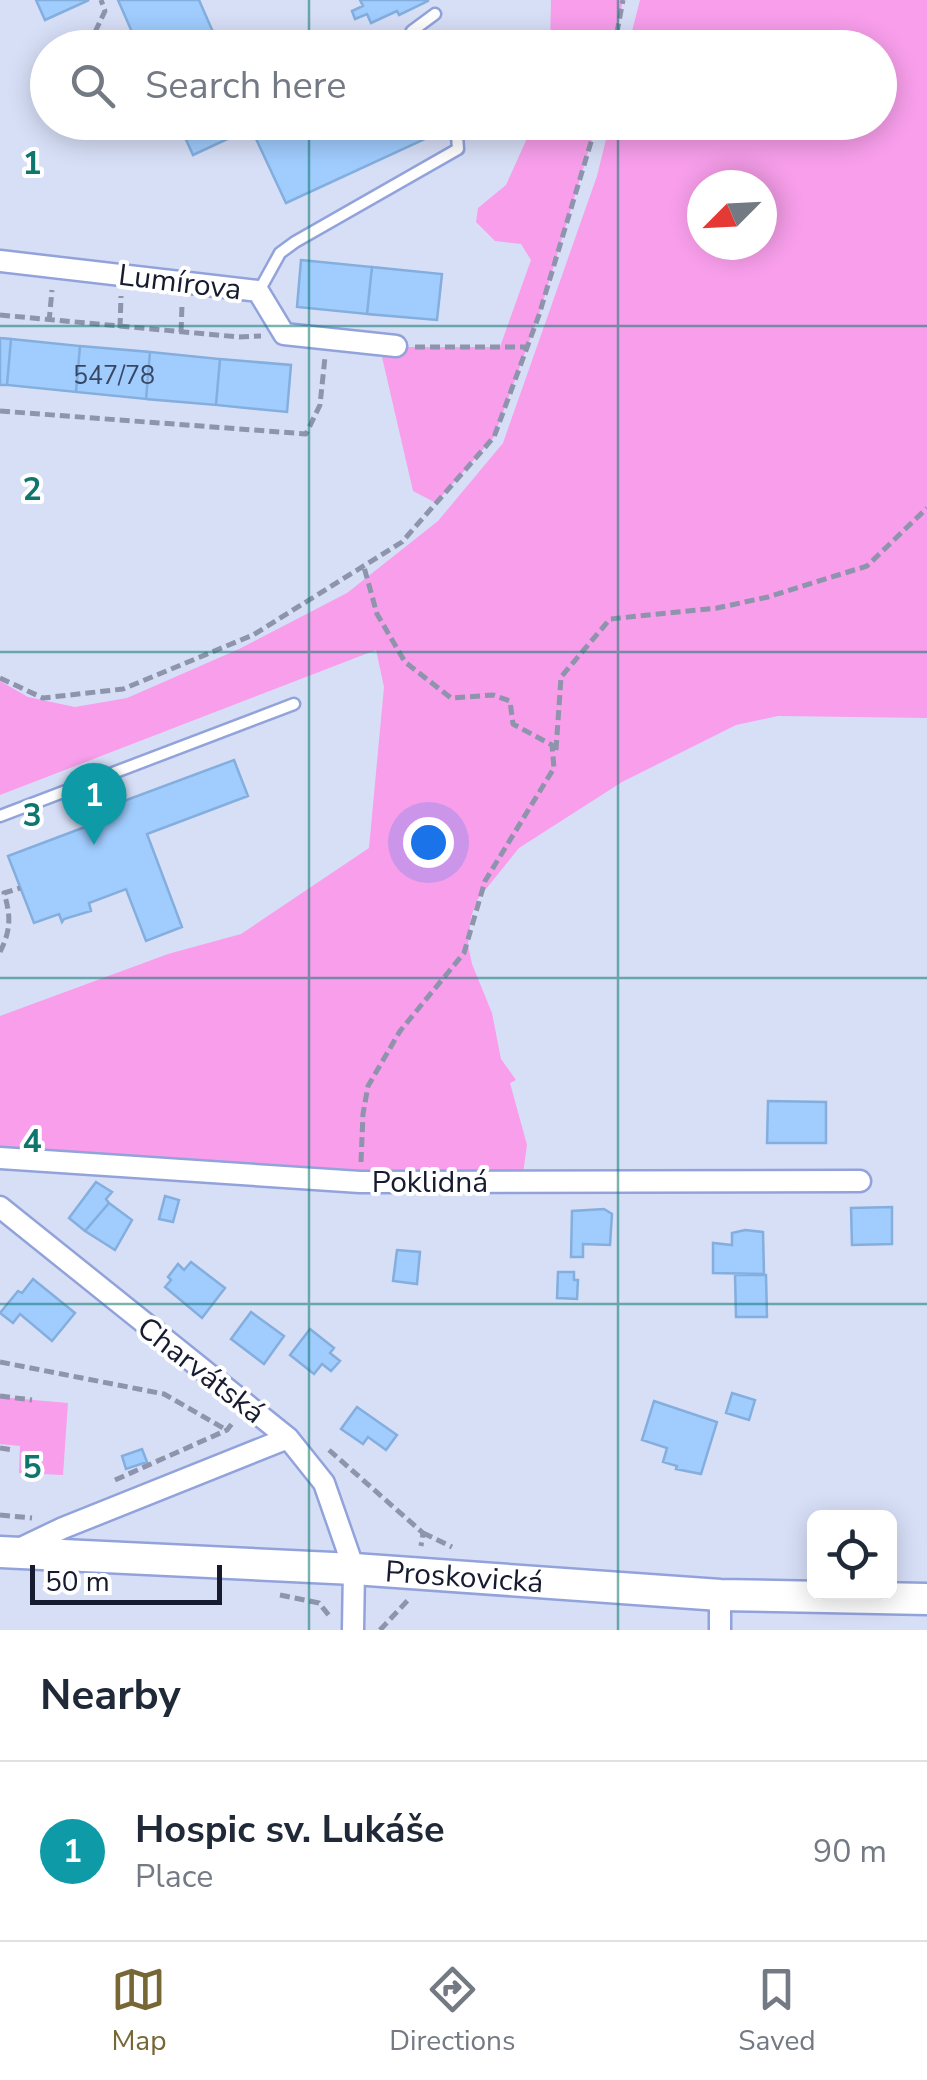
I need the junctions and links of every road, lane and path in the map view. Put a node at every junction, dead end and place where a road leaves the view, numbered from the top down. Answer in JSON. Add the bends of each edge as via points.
{"nodes":[{"id":1,"x":101,"y":0,"type":"edge"},
{"id":2,"x":623,"y":0,"type":"edge"},
{"id":3,"x":434,"y":14,"type":"dead end"},
{"id":4,"x":96,"y":30,"type":"edge"},
{"id":5,"x":413,"y":30,"type":"edge"},
{"id":6,"x":617,"y":30,"type":"edge"},
{"id":7,"x":457,"y":140,"type":"edge"},
{"id":8,"x":590,"y":140,"type":"edge"},
{"id":9,"x":0,"y":260,"type":"edge"},
{"id":10,"x":54,"y":268,"type":"junction"},
{"id":11,"x":122,"y":276,"type":"junction"},
{"id":12,"x":258,"y":292,"type":"junction"},
{"id":13,"x":0,"y":316,"type":"edge"},
{"id":14,"x":49,"y":322,"type":"junction"},
{"id":15,"x":120,"y":328,"type":"junction"},
{"id":16,"x":284,"y":334,"type":"junction"},
{"id":17,"x":328,"y":338,"type":"junction"},
{"id":18,"x":402,"y":347,"type":"joint"},
{"id":19,"x":527,"y":347,"type":"junction"},
{"id":20,"x":0,"y":412,"type":"edge"},
{"id":21,"x":927,"y":508,"type":"edge"},
{"id":22,"x":364,"y":566,"type":"junction"},
{"id":23,"x":0,"y":678,"type":"edge"},
{"id":24,"x":294,"y":704,"type":"dead end"},
{"id":25,"x":554,"y":768,"type":"junction"},
{"id":26,"x":0,"y":816,"type":"edge"},
{"id":27,"x":20,"y":888,"type":"dead end"},
{"id":28,"x":0,"y":952,"type":"edge"},
{"id":29,"x":0,"y":1158,"type":"edge"},
{"id":30,"x":860,"y":1181,"type":"dead end"},
{"id":31,"x":360,"y":1182,"type":"junction"},
{"id":32,"x":0,"y":1206,"type":"edge"},
{"id":33,"x":0,"y":1362,"type":"edge"},
{"id":34,"x":0,"y":1396,"type":"edge"},
{"id":35,"x":32,"y":1400,"type":"dead end"},
{"id":36,"x":247,"y":1405,"type":"junction"},
{"id":37,"x":226,"y":1430,"type":"junction"},
{"id":38,"x":288,"y":1438,"type":"junction"},
{"id":39,"x":325,"y":1447,"type":"dead end"},
{"id":40,"x":0,"y":1448,"type":"edge"},
{"id":41,"x":13,"y":1450,"type":"dead end"},
{"id":42,"x":101,"y":1486,"type":"dead end"},
{"id":43,"x":47,"y":1510,"type":"dead end"},
{"id":44,"x":0,"y":1515,"type":"edge"},
{"id":45,"x":421,"y":1547,"type":"dead end"},
{"id":46,"x":6,"y":1552,"type":"edge"},
{"id":47,"x":354,"y":1569,"type":"junction"},
{"id":48,"x":279,"y":1595,"type":"dead end"},
{"id":49,"x":720,"y":1595,"type":"junction"},
{"id":50,"x":927,"y":1599,"type":"edge"},
{"id":51,"x":343,"y":1627,"type":"edge"},
{"id":52,"x":720,"y":1630,"type":"edge"}],
"edges":[{"from":1,"to":4,"type":"path","via":[[105,10]]},
{"from":2,"to":6,"type":"path"},
{"from":3,"to":5,"type":"lane"},
{"from":7,"to":12,"type":"lane","via":[[458,149],[294,242]]},
{"from":8,"to":19,"type":"path"},
{"from":9,"to":10,"type":"street","name":"Lumírova"},
{"from":10,"to":11,"type":"street","name":"Lumírova"},
{"from":10,"to":14,"type":"path"},
{"from":11,"to":12,"type":"street","name":"Lumírova"},
{"from":11,"to":15,"type":"path"},
{"from":12,"to":16,"type":"street","name":"Lumírova"},
{"from":13,"to":14,"type":"path"},
{"from":14,"to":15,"type":"path"},
{"from":15,"to":16,"type":"path","via":[[239,338]]},
{"from":16,"to":17,"type":"street"},
{"from":17,"to":18,"type":"street"},
{"from":17,"to":20,"type":"path","via":[[320,405],[306,434]]},
{"from":18,"to":19,"type":"path"},
{"from":19,"to":22,"type":"path","via":[[494,437],[402,542]]},
{"from":21,"to":25,"type":"path","via":[[868,566],[717,608],[610,619],[561,677]]},
{"from":22,"to":23,"type":"path","via":[[254,635],[123,689],[42,698]]},
{"from":22,"to":25,"type":"path","via":[[376,614],[406,662],[451,698],[493,695],[510,701],[513,724],[552,744]]},
{"from":24,"to":26,"type":"lane"},
{"from":25,"to":31,"type":"path","via":[[485,881],[464,952],[400,1031],[368,1086]]},
{"from":27,"to":28,"type":"path","via":[[4,893],[10,934]]},
{"from":29,"to":31,"type":"street","name":"Poklidná"},
{"from":30,"to":31,"type":"street","name":"Poklidná"},
{"from":32,"to":36,"type":"street","name":"Charvátská"},
{"from":33,"to":37,"type":"path","via":[[164,1394]]},
{"from":34,"to":35,"type":"path"},
{"from":36,"to":37,"type":"path"},
{"from":36,"to":38,"type":"street","name":"Charvátská"},
{"from":37,"to":42,"type":"path"},
{"from":38,"to":46,"type":"street"},
{"from":38,"to":47,"type":"street","name":"Charvátská","via":[[324,1483]]},
{"from":39,"to":45,"type":"path","via":[[423,1532]]},
{"from":40,"to":41,"type":"path"},
{"from":43,"to":44,"type":"path","via":[[29,1519]]},
{"from":46,"to":47,"type":"street","name":"Proskovická"},
{"from":47,"to":49,"type":"street","name":"Proskovická"},
{"from":47,"to":51,"type":"street"},
{"from":48,"to":51,"type":"path","via":[[319,1603]]},
{"from":49,"to":50,"type":"street","name":"Proskovická"},
{"from":49,"to":52,"type":"street"}]}
